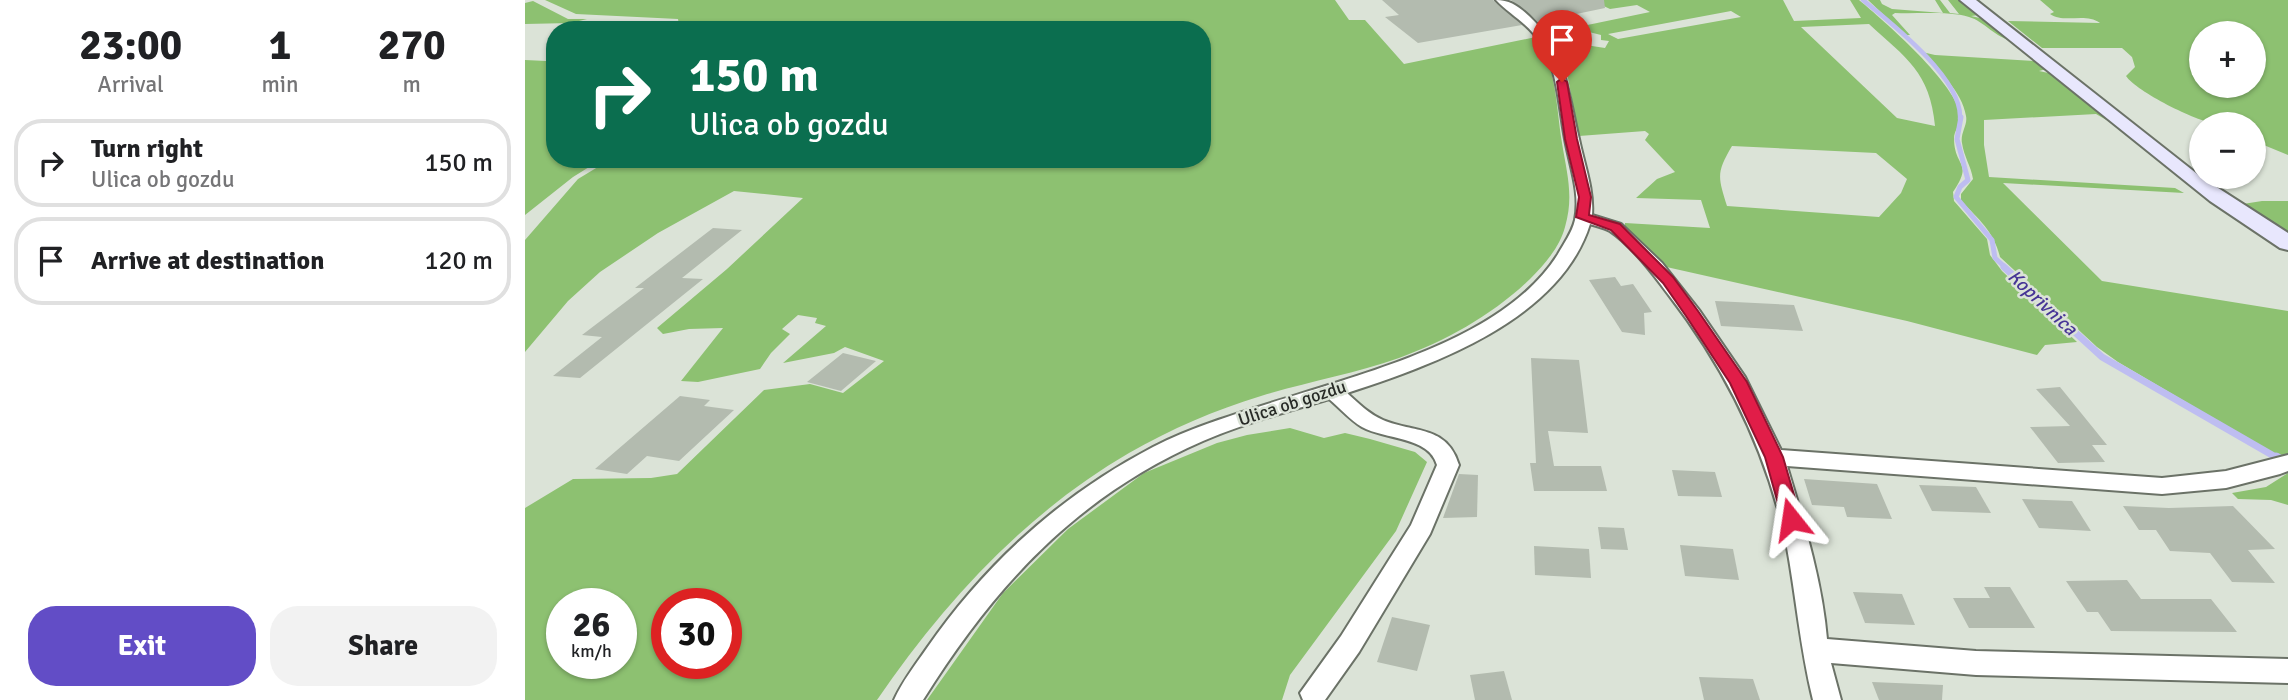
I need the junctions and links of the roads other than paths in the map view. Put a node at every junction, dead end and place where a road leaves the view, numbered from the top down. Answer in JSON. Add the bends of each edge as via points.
{"nodes":[{"id":1,"x":1501,"y":0,"type":"edge"},
{"id":2,"x":1967,"y":0,"type":"edge"},
{"id":3,"x":1583,"y":217,"type":"junction"},
{"id":4,"x":2288,"y":243,"type":"edge"},
{"id":5,"x":1333,"y":391,"type":"junction"},
{"id":6,"x":1774,"y":457,"type":"junction"},
{"id":7,"x":2288,"y":463,"type":"edge"},
{"id":8,"x":1814,"y":650,"type":"junction"},
{"id":9,"x":2288,"y":671,"type":"edge"},
{"id":10,"x":1314,"y":693,"type":"dead end"},
{"id":11,"x":908,"y":700,"type":"edge"},
{"id":12,"x":1827,"y":700,"type":"edge"}],
"edges":[{"from":1,"to":3,"type":"street","name":"Ulica ob gozdu","via":[[1540,32],[1557,59],[1585,197]]},
{"from":2,"to":4,"type":"street","via":[[2217,197]]},
{"from":3,"to":5,"type":"street","name":"Ulica ob gozdu","via":[[1580,232],[1560,267],[1525,301],[1486,329],[1443,351]]},
{"from":3,"to":6,"type":"street","via":[[1615,227],[1668,280],[1738,382]]},
{"from":5,"to":10,"type":"street","via":[[1377,426],[1434,443],[1443,450],[1448,465],[1422,528]]},
{"from":5,"to":11,"type":"street","name":"Ulica ob gozdu","via":[[1220,426],[1122,474],[1003,571],[951,633]]},
{"from":6,"to":7,"type":"street","via":[[2162,486],[2205,484]]},
{"from":6,"to":8,"type":"street","via":[[1797,540]]},
{"from":8,"to":9,"type":"street","via":[[1976,663]]},
{"from":8,"to":12,"type":"street"}]}
